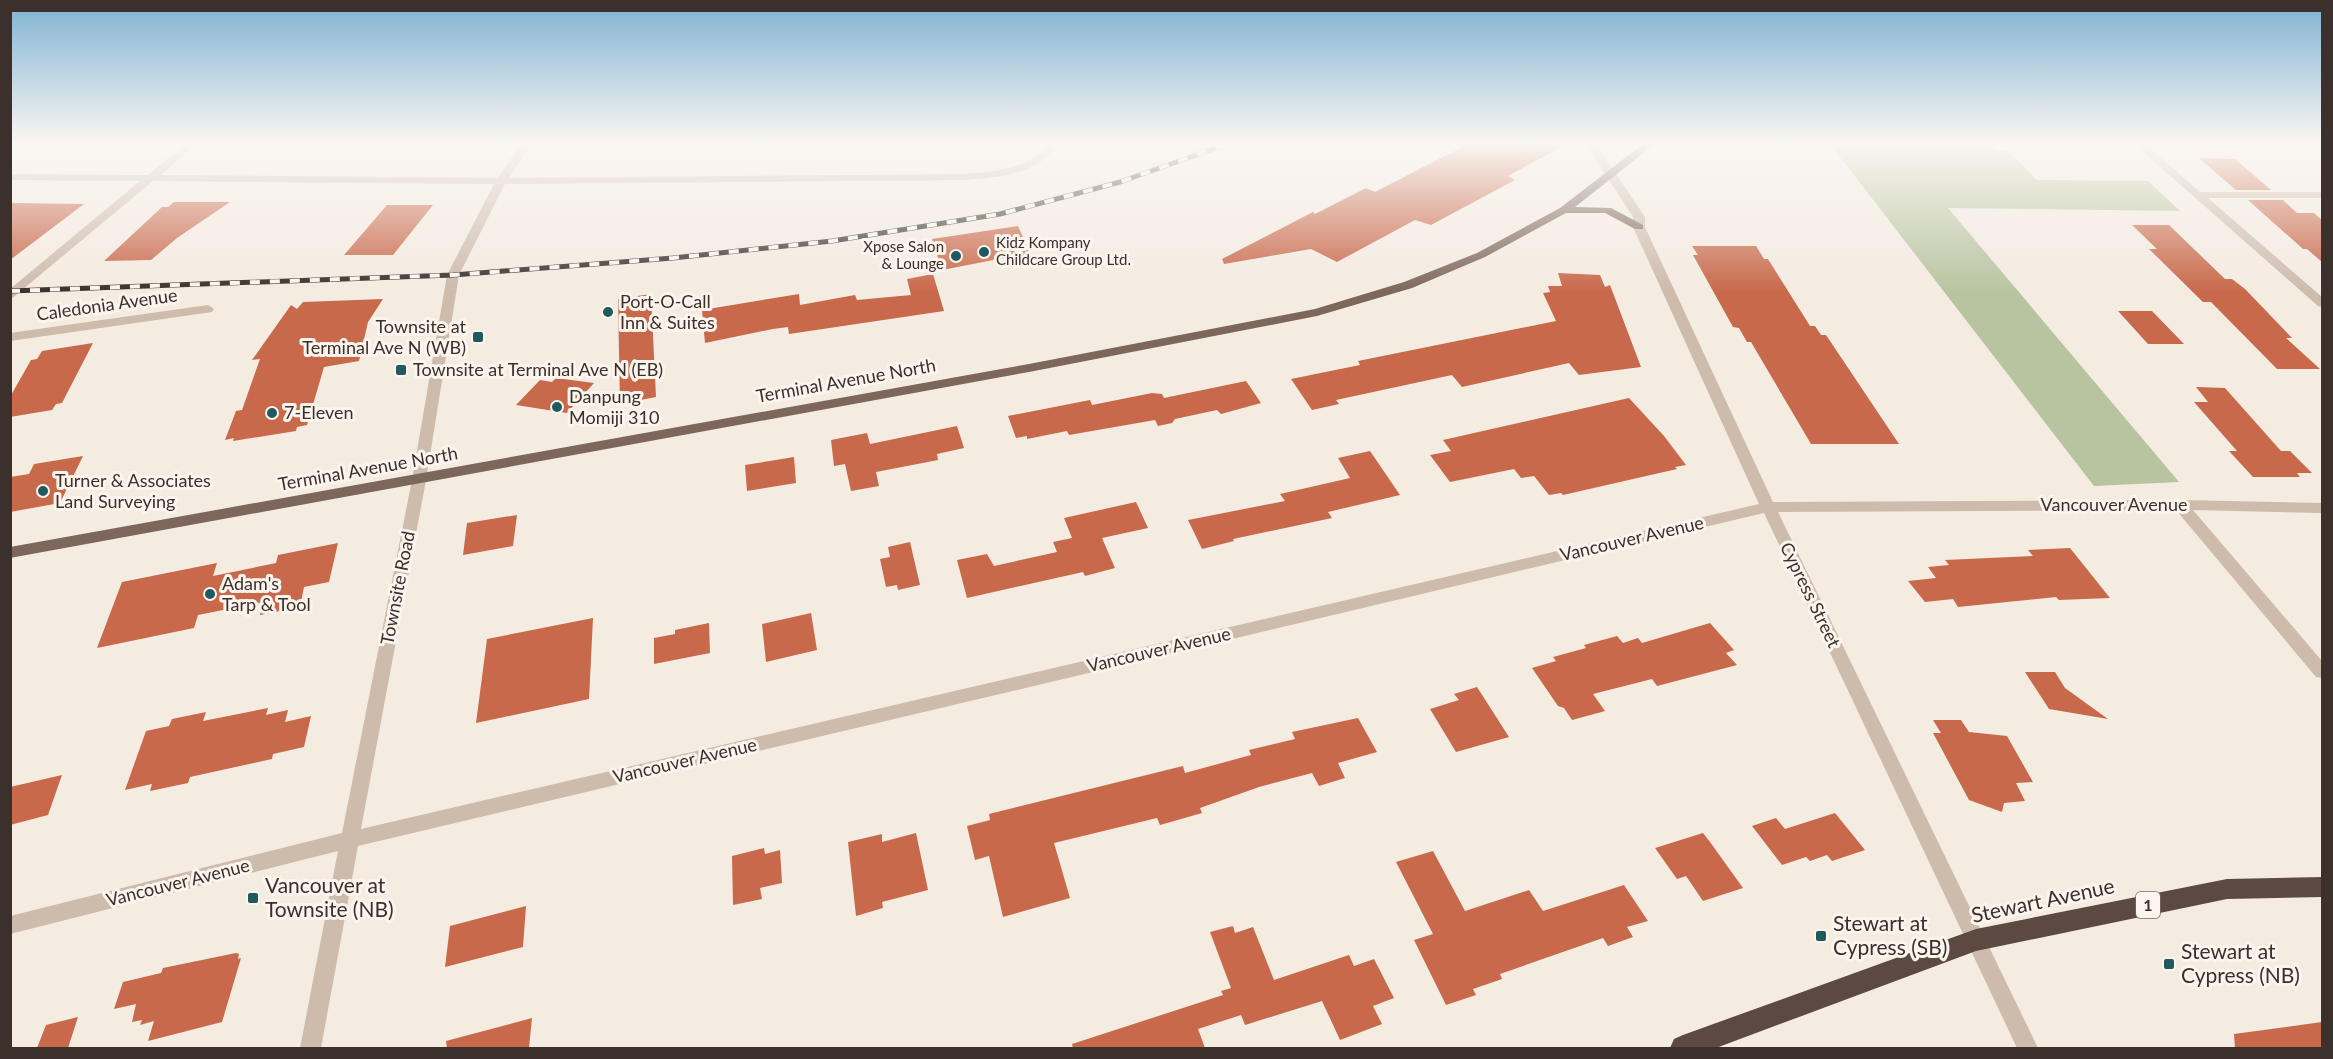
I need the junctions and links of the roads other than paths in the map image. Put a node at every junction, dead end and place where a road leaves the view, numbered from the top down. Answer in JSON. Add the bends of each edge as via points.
{"nodes":[{"id":1,"x":133,"y":193,"type":"edge"},
{"id":2,"x":495,"y":193,"type":"edge"},
{"id":3,"x":1586,"y":193,"type":"edge"},
{"id":4,"x":1624,"y":193,"type":"edge"},
{"id":5,"x":2198,"y":195,"type":"joint"},
{"id":6,"x":2322,"y":195,"type":"edge"},
{"id":7,"x":1564,"y":210,"type":"junction"},
{"id":8,"x":1638,"y":227,"type":"junction"},
{"id":9,"x":10,"y":296,"type":"edge"},
{"id":10,"x":2322,"y":303,"type":"edge"},
{"id":11,"x":208,"y":309,"type":"dead end"},
{"id":12,"x":10,"y":337,"type":"edge"},
{"id":13,"x":419,"y":480,"type":"junction"},
{"id":14,"x":2180,"y":505,"type":"junction"},
{"id":15,"x":1768,"y":507,"type":"junction"},
{"id":16,"x":2322,"y":508,"type":"edge"},
{"id":17,"x":10,"y":553,"type":"edge"},
{"id":18,"x":2322,"y":672,"type":"edge"},
{"id":19,"x":348,"y":840,"type":"junction"},
{"id":20,"x":2322,"y":888,"type":"edge"},
{"id":21,"x":10,"y":925,"type":"edge"},
{"id":22,"x":1976,"y":940,"type":"junction"},
{"id":23,"x":310,"y":1048,"type":"edge"},
{"id":24,"x":1683,"y":1048,"type":"edge"},
{"id":25,"x":2028,"y":1048,"type":"edge"}],
"edges":[{"from":1,"to":9,"type":"street"},
{"from":2,"to":13,"type":"street","name":"Townsite Road","via":[[453,275]]},
{"from":3,"to":7,"type":"main road","name":"Terminal Avenue North"},
{"from":4,"to":8,"type":"street","name":"Cypress Street","via":[[1639,217]]},
{"from":5,"to":6,"type":"street"},
{"from":5,"to":10,"type":"street"},
{"from":7,"to":8,"type":"main road","via":[[1607,210]]},
{"from":7,"to":13,"type":"main road","name":"Terminal Avenue North","via":[[1481,255],[1440,272],[1317,312]]},
{"from":8,"to":15,"type":"street","name":"Cypress Street"},
{"from":11,"to":12,"type":"street","name":"Caledonia Avenue"},
{"from":13,"to":17,"type":"main road","name":"Terminal Avenue North"},
{"from":13,"to":19,"type":"street","name":"Townsite Road"},
{"from":14,"to":15,"type":"street","name":"Vancouver Avenue"},
{"from":14,"to":16,"type":"street","name":"Vancouver Avenue"},
{"from":14,"to":18,"type":"street"},
{"from":15,"to":19,"type":"street","name":"Vancouver Avenue"},
{"from":15,"to":22,"type":"street","name":"Cypress Street"},
{"from":19,"to":21,"type":"street","name":"Vancouver Avenue"},
{"from":19,"to":23,"type":"street","name":"Townsite Road"},
{"from":20,"to":22,"type":"highway","name":"Stewart Avenue","number":"1","via":[[2227,889]]},
{"from":22,"to":24,"type":"highway","name":"Stewart Avenue","number":"1"},
{"from":22,"to":25,"type":"street","name":"Cypress Street"}]}
